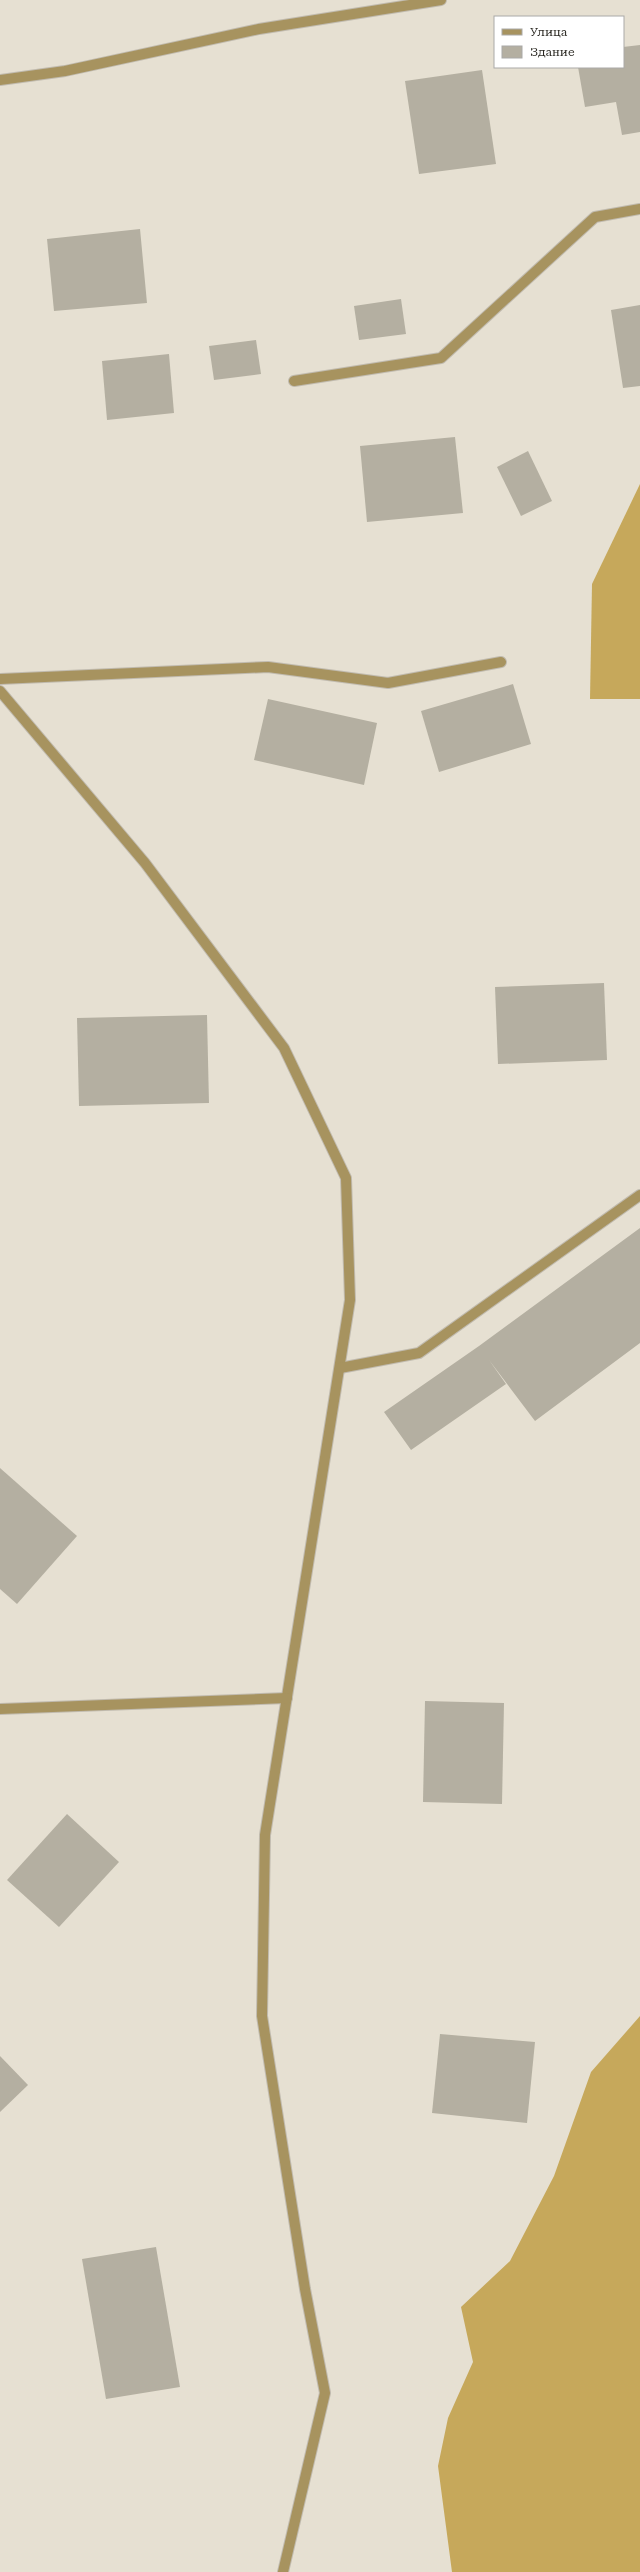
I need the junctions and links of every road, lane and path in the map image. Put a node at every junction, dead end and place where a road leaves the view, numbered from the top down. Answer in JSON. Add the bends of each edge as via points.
{"nodes":[{"id":1,"x":441,"y":0,"type":"edge"},
{"id":2,"x":0,"y":80,"type":"edge"},
{"id":3,"x":640,"y":208,"type":"edge"},
{"id":4,"x":294,"y":381,"type":"dead end"},
{"id":5,"x":501,"y":662,"type":"dead end"},
{"id":6,"x":0,"y":679,"type":"edge"},
{"id":7,"x":0,"y":691,"type":"edge"},
{"id":8,"x":640,"y":1196,"type":"edge"},
{"id":9,"x":340,"y":1368,"type":"junction"},
{"id":10,"x":287,"y":1698,"type":"junction"},
{"id":11,"x":0,"y":1709,"type":"edge"},
{"id":12,"x":283,"y":2572,"type":"edge"}],
"edges":[{"from":1,"to":2,"type":"street","via":[[259,29],[65,71]]},
{"from":3,"to":4,"type":"street","via":[[595,217],[441,358]]},
{"from":5,"to":6,"type":"street","via":[[388,683],[268,667]]},
{"from":7,"to":9,"type":"street","via":[[145,863],[284,1048],[346,1178],[350,1300]]},
{"from":8,"to":9,"type":"street","via":[[419,1352]]},
{"from":9,"to":10,"type":"street"},
{"from":10,"to":11,"type":"street"},
{"from":10,"to":12,"type":"street","via":[[265,1834],[262,2016],[304,2282],[325,2393]]}]}
